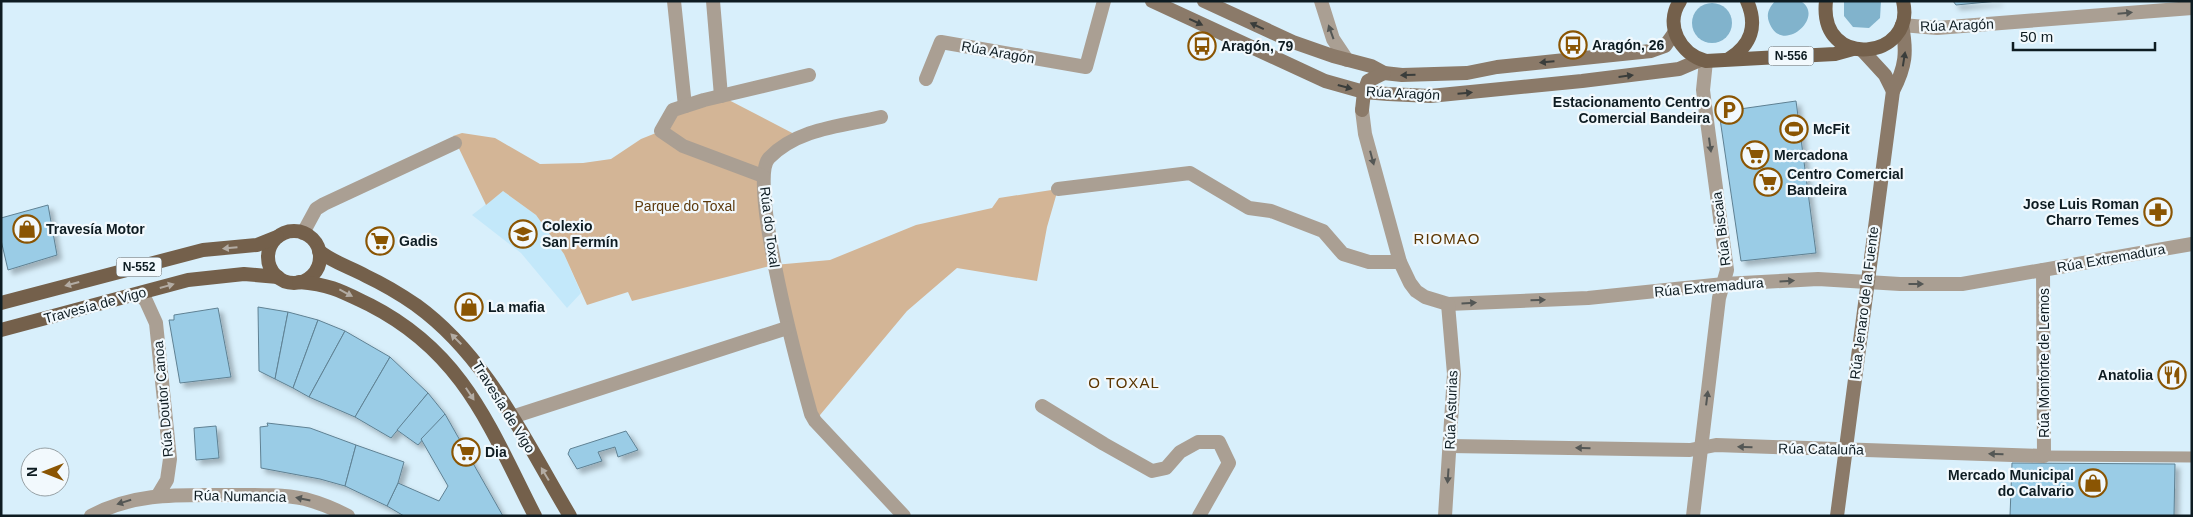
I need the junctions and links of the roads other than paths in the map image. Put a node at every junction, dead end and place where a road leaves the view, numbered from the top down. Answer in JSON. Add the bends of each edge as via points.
{"nodes":[{"id":1,"x":674,"y":1,"type":"edge"},
{"id":2,"x":714,"y":1,"type":"edge"},
{"id":3,"x":1104,"y":1,"type":"edge"},
{"id":4,"x":1152,"y":1,"type":"edge"},
{"id":5,"x":1204,"y":1,"type":"edge"},
{"id":6,"x":1321,"y":1,"type":"edge"},
{"id":7,"x":1666,"y":1,"type":"edge"},
{"id":8,"x":1680,"y":1,"type":"edge"},
{"id":9,"x":1747,"y":1,"type":"edge"},
{"id":10,"x":1826,"y":1,"type":"edge"},
{"id":11,"x":1903,"y":1,"type":"edge"},
{"id":12,"x":2192,"y":8,"type":"edge"},
{"id":13,"x":1674,"y":16,"type":"junction"},
{"id":14,"x":1902,"y":25,"type":"junction"},
{"id":15,"x":1675,"y":32,"type":"junction"},
{"id":16,"x":1858,"y":50,"type":"junction"},
{"id":17,"x":1729,"y":59,"type":"junction"},
{"id":18,"x":1347,"y":60,"type":"junction"},
{"id":19,"x":1703,"y":61,"type":"junction"},
{"id":20,"x":1384,"y":73,"type":"junction"},
{"id":21,"x":808,"y":76,"type":"dead end"},
{"id":22,"x":926,"y":79,"type":"dead end"},
{"id":23,"x":1893,"y":91,"type":"junction"},
{"id":24,"x":1364,"y":92,"type":"junction"},
{"id":25,"x":721,"y":96,"type":"junction"},
{"id":26,"x":685,"y":106,"type":"junction"},
{"id":27,"x":1362,"y":110,"type":"joint"},
{"id":28,"x":882,"y":117,"type":"dead end"},
{"id":29,"x":455,"y":143,"type":"dead end"},
{"id":30,"x":764,"y":176,"type":"junction"},
{"id":31,"x":1058,"y":189,"type":"dead end"},
{"id":32,"x":303,"y":233,"type":"junction"},
{"id":33,"x":277,"y":238,"type":"junction"},
{"id":34,"x":2192,"y":244,"type":"edge"},
{"id":35,"x":319,"y":251,"type":"junction"},
{"id":36,"x":1400,"y":262,"type":"junction"},
{"id":37,"x":2043,"y":270,"type":"junction"},
{"id":38,"x":278,"y":277,"type":"junction"},
{"id":39,"x":299,"y":282,"type":"junction"},
{"id":40,"x":1867,"y":282,"type":"junction"},
{"id":41,"x":1724,"y":284,"type":"junction"},
{"id":42,"x":139,"y":294,"type":"junction"},
{"id":43,"x":1,"y":303,"type":"edge"},
{"id":44,"x":1448,"y":304,"type":"junction"},
{"id":45,"x":787,"y":328,"type":"junction"},
{"id":46,"x":1,"y":330,"type":"edge"},
{"id":47,"x":1042,"y":406,"type":"dead end"},
{"id":48,"x":512,"y":417,"type":"junction"},
{"id":49,"x":1450,"y":446,"type":"junction"},
{"id":50,"x":1846,"y":448,"type":"junction"},
{"id":51,"x":1702,"y":449,"type":"junction"},
{"id":52,"x":2044,"y":456,"type":"junction"},
{"id":53,"x":2192,"y":457,"type":"edge"},
{"id":54,"x":158,"y":495,"type":"junction"},
{"id":55,"x":91,"y":516,"type":"edge"},
{"id":56,"x":348,"y":516,"type":"edge"},
{"id":57,"x":535,"y":516,"type":"edge"},
{"id":58,"x":570,"y":516,"type":"edge"},
{"id":59,"x":904,"y":516,"type":"edge"},
{"id":60,"x":1199,"y":516,"type":"edge"},
{"id":61,"x":1445,"y":516,"type":"edge"},
{"id":62,"x":1694,"y":516,"type":"edge"},
{"id":63,"x":1837,"y":516,"type":"edge"}],
"edges":[{"from":1,"to":26,"type":"street"},
{"from":2,"to":25,"type":"street"},
{"from":3,"to":22,"type":"street","name":"Rúa Aragón","via":[[1086,67],[942,42]]},
{"from":4,"to":24,"type":"main road","name":"Rúa Aragón","one_way":true,"via":[[1305,73]]},
{"from":18,"to":5,"type":"main road","name":"Rúa Aragón","one_way":true,"via":[[1293,42]]},
{"from":18,"to":6,"type":"street","one_way":true,"via":[[1333,39]]},
{"from":7,"to":13,"type":"main road"},
{"from":8,"to":13,"type":"main road"},
{"from":9,"to":17,"type":"main road","via":[[1752,20],[1749,40]]},
{"from":10,"to":16,"type":"main road","via":[[1824,14],[1827,26],[1842,44]]},
{"from":11,"to":14,"type":"main road","name":"Rúa Aragón"},
{"from":14,"to":12,"type":"street","name":"Rúa Aragón","one_way":true,"via":[[1937,28]]},
{"from":13,"to":15,"type":"main road"},
{"from":14,"to":16,"type":"main road","name":"Rúa Aragón","via":[[1882,47]]},
{"from":23,"to":14,"type":"main road","name":"Rúa Jenaro de la Fuente","one_way":true,"via":[[1904,66],[1906,49]]},
{"from":15,"to":19,"type":"main road","via":[[1683,48]]},
{"from":15,"to":20,"type":"main road","name":"Rúa Aragón","one_way":true,"via":[[1665,46],[1635,54],[1497,67],[1467,73]]},
{"from":16,"to":17,"type":"main road","name":"Rúa Aragón","number":"N-556"},
{"from":16,"to":23,"type":"main road","via":[[1885,75]]},
{"from":17,"to":19,"type":"main road","name":"Rúa Aragón"},
{"from":18,"to":20,"type":"main road","name":"Rúa Aragón"},
{"from":24,"to":19,"type":"main road","name":"Rúa Aragón","one_way":true,"via":[[1430,96],[1486,91],[1679,69]]},
{"from":19,"to":41,"type":"street","name":"Rúa Biscaia","one_way":true,"via":[[1703,90],[1727,270]]},
{"from":20,"to":24,"type":"main road","via":[[1368,81]]},
{"from":21,"to":25,"type":"street"},
{"from":23,"to":40,"type":"main road","name":"Rúa Jenaro de la Fuente"},
{"from":24,"to":27,"type":"main road"},
{"from":25,"to":26,"type":"street"},
{"from":26,"to":30,"type":"street","via":[[673,110],[661,131],[683,146]]},
{"from":27,"to":36,"type":"street","name":"Rúa Extremadura","one_way":true,"via":[[1365,134]]},
{"from":28,"to":30,"type":"street","name":"Rúa do Toxal","via":[[798,136],[768,159]]},
{"from":29,"to":32,"type":"street","via":[[324,204],[316,209]]},
{"from":30,"to":45,"type":"street","name":"Rúa do Toxal","via":[[774,265]]},
{"from":31,"to":36,"type":"street","via":[[1190,173],[1249,208],[1271,211],[1323,231],[1342,254],[1369,262]]},
{"from":32,"to":33,"type":"main road","via":[[294,231]]},
{"from":32,"to":35,"type":"main road","via":[[314,240]]},
{"from":33,"to":38,"type":"main road","via":[[268,257],[269,265]]},
{"from":33,"to":43,"type":"main road","name":"Travesía de Vigo","number":"N-552","one_way":true,"via":[[257,245],[203,250]]},
{"from":34,"to":37,"type":"street","name":"Rúa Extremadura"},
{"from":35,"to":39,"type":"main road","via":[[318,267]]},
{"from":48,"to":35,"type":"main road","name":"Travesía de Vigo","one_way":true,"via":[[490,380],[444,327],[389,288],[332,262]]},
{"from":36,"to":44,"type":"street","name":"Rúa Extremadura","via":[[1416,292]]},
{"from":40,"to":37,"type":"street","name":"Rúa Extremadura","one_way":true,"via":[[1962,284]]},
{"from":37,"to":52,"type":"street","name":"Rúa Monforte de Lemos"},
{"from":38,"to":39,"type":"main road"},
{"from":42,"to":38,"type":"main road","name":"Travesía de Vigo","number":"N-552","one_way":true,"via":[[212,276]]},
{"from":39,"to":57,"type":"main road","name":"Travesía de Vigo","one_way":true,"via":[[339,289],[395,318],[440,356],[487,419]]},
{"from":41,"to":40,"type":"street","name":"Rúa Extremadura","one_way":true,"via":[[1827,278]]},
{"from":40,"to":50,"type":"main road","name":"Rúa Jenaro de la Fuente"},
{"from":44,"to":41,"type":"street","name":"Rúa Extremadura","one_way":true,"via":[[1588,298]]},
{"from":51,"to":41,"type":"street","name":"Rúa Biscaia","one_way":true,"via":[[1718,298]]},
{"from":42,"to":46,"type":"main road","name":"Travesía de Vigo","number":"N-552"},
{"from":42,"to":54,"type":"street","name":"Rúa Doutor Canoa","via":[[156,323],[170,459],[167,480]]},
{"from":44,"to":49,"type":"street","name":"Rúa Asturias","via":[[1454,374]]},
{"from":45,"to":48,"type":"street"},
{"from":45,"to":59,"type":"street","name":"Rúa do Toxal","via":[[816,421]]},
{"from":47,"to":60,"type":"street","via":[[1152,471],[1166,468],[1180,452],[1198,442],[1219,442],[1229,463]]},
{"from":58,"to":48,"type":"main road","name":"Travesía de Vigo","one_way":true},
{"from":51,"to":49,"type":"street","name":"Rúa Cataluña","one_way":true},
{"from":49,"to":61,"type":"street","name":"Rúa Asturias","one_way":true},
{"from":50,"to":51,"type":"street","name":"Rúa Cataluña","one_way":true,"via":[[1810,450],[1716,446]]},
{"from":52,"to":50,"type":"street","name":"Rúa Cataluña","one_way":true},
{"from":50,"to":63,"type":"main road","name":"Rúa Jenaro de la Fuente"},
{"from":51,"to":62,"type":"street","name":"Rúa Biscaia"},
{"from":52,"to":53,"type":"street","name":"Rúa Cataluña"},
{"from":54,"to":55,"type":"street","one_way":true,"via":[[112,506]]},
{"from":56,"to":54,"type":"street","name":"Rúa Numancia","one_way":true,"via":[[308,500],[284,495]]}]}
